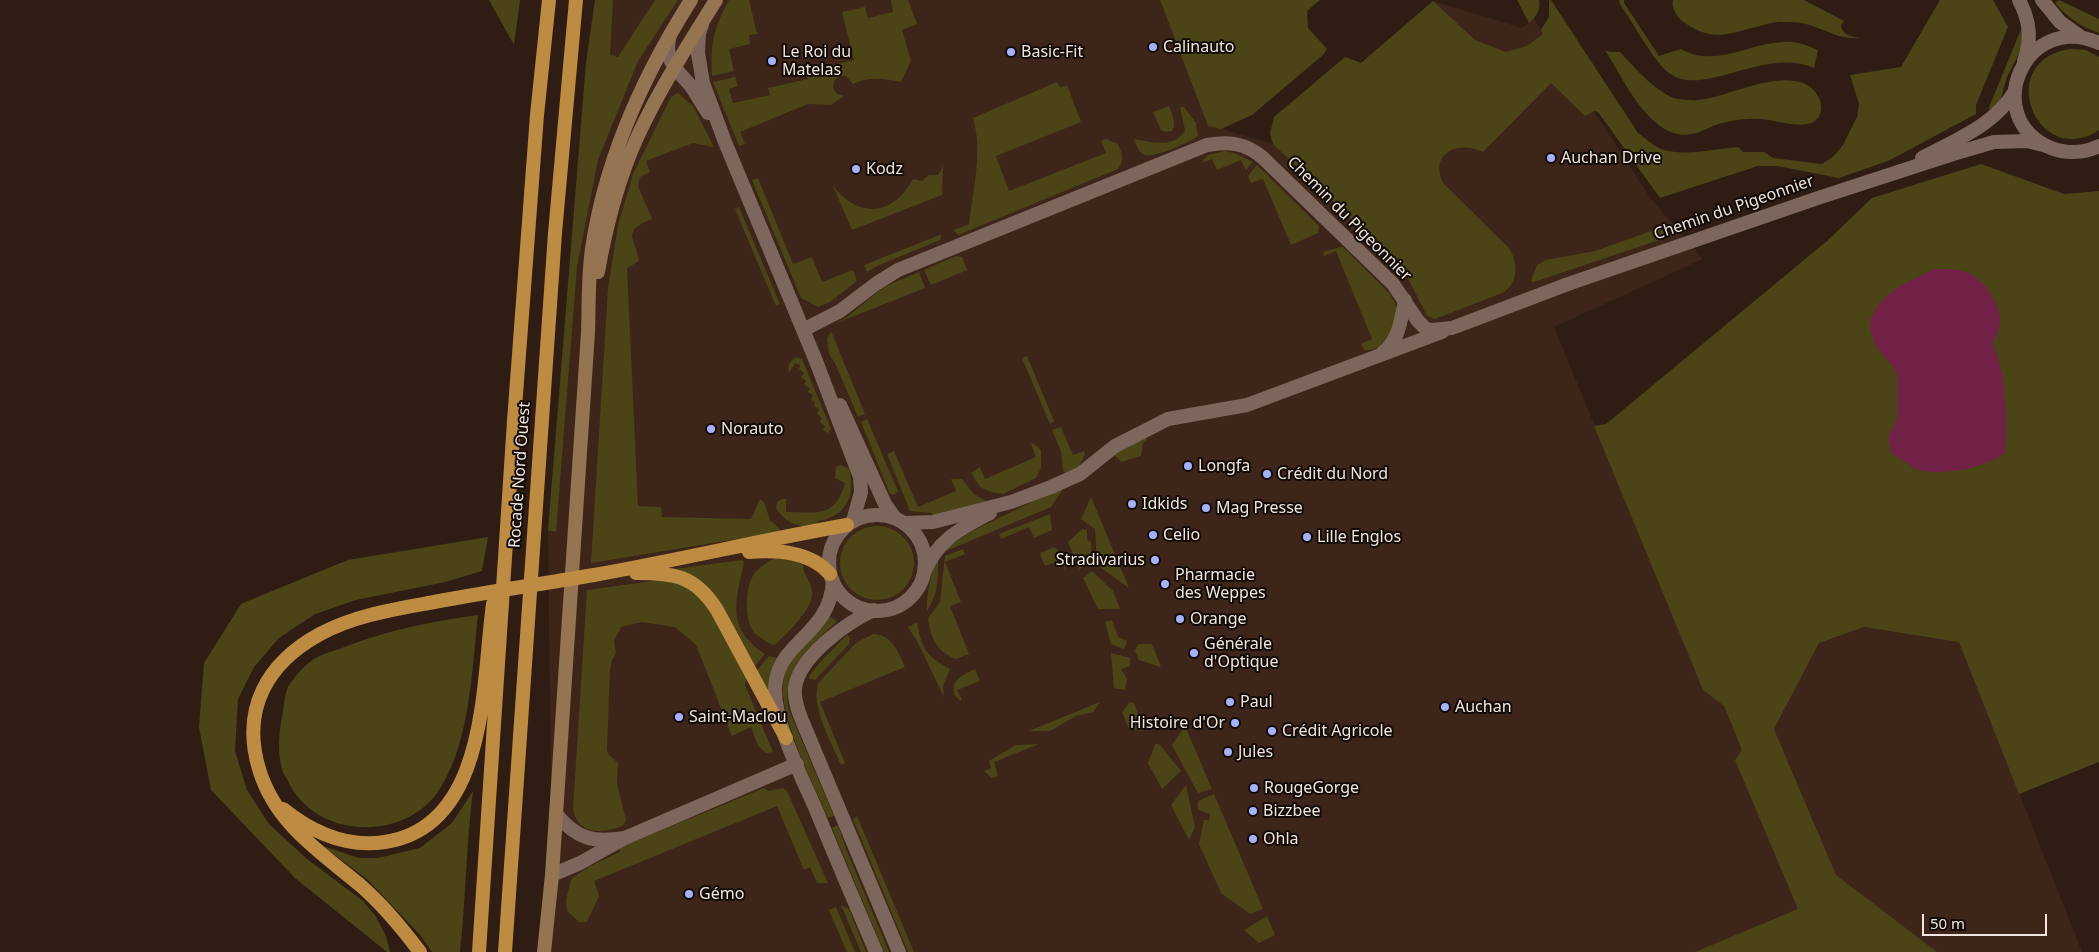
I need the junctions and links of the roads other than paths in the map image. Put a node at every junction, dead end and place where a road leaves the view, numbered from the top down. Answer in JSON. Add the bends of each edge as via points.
{"nodes":[{"id":1,"x":549,"y":0,"type":"edge"},
{"id":2,"x":576,"y":0,"type":"edge"},
{"id":3,"x":691,"y":0,"type":"edge"},
{"id":4,"x":716,"y":0,"type":"edge"},
{"id":5,"x":2018,"y":0,"type":"edge"},
{"id":6,"x":2042,"y":0,"type":"edge"},
{"id":7,"x":704,"y":19,"type":"junction"},
{"id":8,"x":671,"y":32,"type":"junction"},
{"id":9,"x":2081,"y":37,"type":"junction"},
{"id":10,"x":2099,"y":43,"type":"edge"},
{"id":11,"x":674,"y":68,"type":"junction"},
{"id":12,"x":2021,"y":68,"type":"junction"},
{"id":13,"x":2015,"y":91,"type":"junction"},
{"id":14,"x":724,"y":142,"type":"junction"},
{"id":15,"x":2047,"y":146,"type":"junction"},
{"id":16,"x":2099,"y":146,"type":"edge"},
{"id":17,"x":1878,"y":178,"type":"junction"},
{"id":18,"x":1405,"y":300,"type":"junction"},
{"id":19,"x":1452,"y":328,"type":"junction"},
{"id":20,"x":803,"y":330,"type":"junction"},
{"id":21,"x":588,"y":332,"type":"junction"},
{"id":22,"x":1374,"y":358,"type":"junction"},
{"id":23,"x":816,"y":361,"type":"junction"},
{"id":24,"x":1011,"y":502,"type":"junction"},
{"id":25,"x":900,"y":521,"type":"junction"},
{"id":26,"x":850,"y":523,"type":"junction"},
{"id":27,"x":679,"y":560,"type":"junction"},
{"id":28,"x":924,"y":572,"type":"junction"},
{"id":29,"x":593,"y":575,"type":"junction"},
{"id":30,"x":832,"y":577,"type":"junction"},
{"id":31,"x":874,"y":610,"type":"junction"},
{"id":32,"x":493,"y":643,"type":"junction"},
{"id":33,"x":786,"y":738,"type":"junction"},
{"id":34,"x":797,"y":764,"type":"junction"},
{"id":35,"x":272,"y":800,"type":"junction"},
{"id":36,"x":556,"y":814,"type":"junction"},
{"id":37,"x":624,"y":838,"type":"junction"},
{"id":38,"x":552,"y":875,"type":"junction"},
{"id":39,"x":420,"y":952,"type":"edge"},
{"id":40,"x":479,"y":952,"type":"edge"},
{"id":41,"x":505,"y":952,"type":"edge"},
{"id":42,"x":544,"y":952,"type":"edge"},
{"id":43,"x":876,"y":952,"type":"edge"},
{"id":44,"x":899,"y":952,"type":"edge"}],
"edges":[{"from":1,"to":32,"type":"highway","name":"Rocade Nord Ouest","via":[[528,231],[508,520],[499,567]]},
{"from":2,"to":41,"type":"highway","name":"Rocade Nord Ouest","via":[[561,150]]},
{"from":3,"to":8,"type":"main road"},
{"from":4,"to":7,"type":"main road"},
{"from":5,"to":12,"type":"street","via":[[2029,28],[2027,52]]},
{"from":6,"to":9,"type":"street","via":[[2060,22]]},
{"from":7,"to":11,"type":"main road"},
{"from":7,"to":14,"type":"street","via":[[698,38],[698,61]]},
{"from":8,"to":11,"type":"street","via":[[668,50]]},
{"from":8,"to":21,"type":"main road","via":[[624,128],[604,193],[592,250]]},
{"from":9,"to":10,"type":"street"},
{"from":9,"to":12,"type":"street","via":[[2050,41],[2036,50]]},
{"from":11,"to":14,"type":"street","via":[[696,94]]},
{"from":11,"to":21,"type":"main road","via":[[643,126],[622,176],[601,254]]},
{"from":12,"to":13,"type":"street"},
{"from":13,"to":15,"type":"street","via":[[2016,108],[2022,124]]},
{"from":13,"to":17,"type":"street","name":"Chemin du Pigeonnier","via":[[1987,122]]},
{"from":14,"to":20,"type":"street"},
{"from":15,"to":16,"type":"street","name":"Chemin du Pigeonnier","via":[[2075,152]]},
{"from":15,"to":17,"type":"street","name":"Chemin du Pigeonnier","via":[[2026,141],[1994,142]]},
{"from":17,"to":19,"type":"street","name":"Chemin du Pigeonnier","via":[[1568,284]]},
{"from":18,"to":19,"type":"street","name":"Chemin du Pigeonnier","via":[[1426,329]]},
{"from":18,"to":20,"type":"street","name":"Chemin du Pigeonnier","via":[[1393,284],[1262,157],[1243,145],[1218,143],[898,270],[840,311]]},
{"from":18,"to":22,"type":"street","via":[[1400,327],[1390,348]]},
{"from":19,"to":22,"type":"street"},
{"from":20,"to":23,"type":"street"},
{"from":21,"to":36,"type":"main road"},
{"from":22,"to":24,"type":"street","via":[[1248,405],[1168,419],[1115,446],[1080,474]]},
{"from":23,"to":25,"type":"street","via":[[850,424],[885,504]]},
{"from":23,"to":26,"type":"street","via":[[861,481],[858,504]]},
{"from":24,"to":25,"type":"street","via":[[933,522]]},
{"from":24,"to":28,"type":"street","via":[[942,543]]},
{"from":25,"to":26,"type":"street","via":[[876,514]]},
{"from":25,"to":28,"type":"street","via":[[916,534],[923,547]]},
{"from":26,"to":27,"type":"highway"},
{"from":26,"to":30,"type":"street","via":[[832,547],[829,560]]},
{"from":27,"to":29,"type":"highway"},
{"from":27,"to":30,"type":"highway","via":[[783,551],[814,562]]},
{"from":28,"to":31,"type":"street","via":[[918,588],[907,600],[893,608]]},
{"from":29,"to":33,"type":"highway","via":[[665,574],[687,579],[696,585],[717,610]]},
{"from":29,"to":35,"type":"highway","via":[[389,611],[340,625],[305,644],[284,661],[268,682],[253,721],[259,769]]},
{"from":30,"to":31,"type":"street","via":[[840,594],[851,603]]},
{"from":30,"to":33,"type":"street","via":[[831,598],[826,610],[786,657],[778,672],[776,698]]},
{"from":31,"to":44,"type":"street","via":[[846,625],[816,653],[801,671],[795,694],[801,718]]},
{"from":32,"to":35,"type":"highway","via":[[469,764],[448,805],[428,824],[390,841],[350,842],[334,839],[300,822]]},
{"from":32,"to":40,"type":"highway"},
{"from":33,"to":34,"type":"street"},
{"from":34,"to":37,"type":"street"},
{"from":34,"to":43,"type":"street"},
{"from":35,"to":39,"type":"highway","via":[[298,835],[378,901]]},
{"from":36,"to":37,"type":"street","via":[[588,839]]},
{"from":36,"to":38,"type":"main road"},
{"from":37,"to":38,"type":"street"},
{"from":38,"to":42,"type":"main road"}]}
